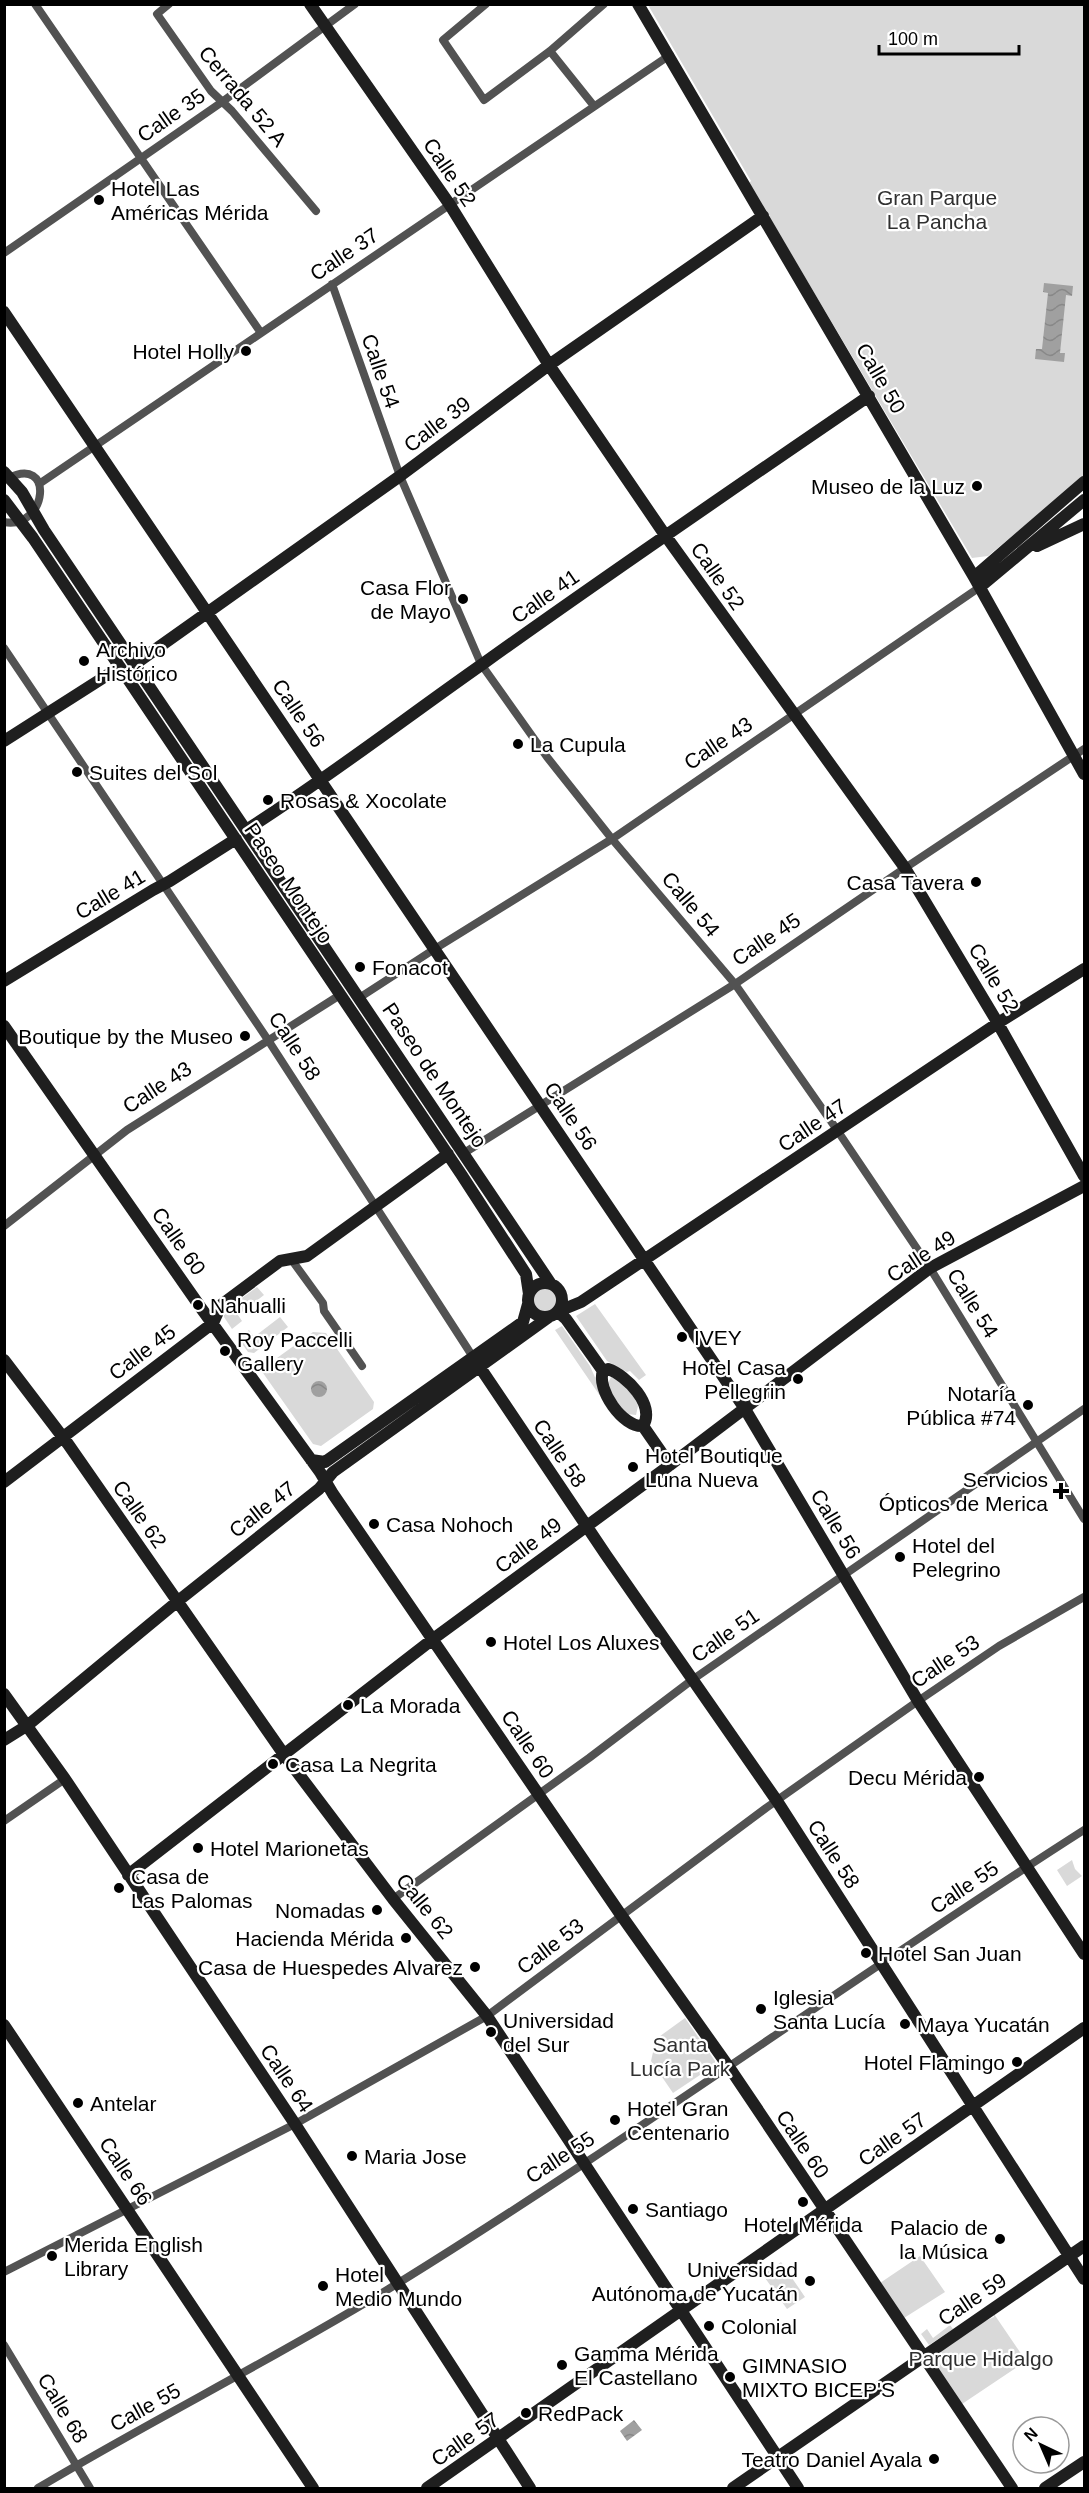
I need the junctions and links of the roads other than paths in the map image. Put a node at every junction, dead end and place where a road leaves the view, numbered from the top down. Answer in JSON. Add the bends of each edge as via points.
{"nodes":[{"id":1,"x":35,"y":4,"type":"edge"},
{"id":2,"x":169,"y":4,"type":"edge"},
{"id":3,"x":310,"y":4,"type":"edge"},
{"id":4,"x":355,"y":4,"type":"edge"},
{"id":5,"x":486,"y":4,"type":"edge"},
{"id":6,"x":604,"y":4,"type":"edge"},
{"id":7,"x":638,"y":4,"type":"edge"},
{"id":8,"x":326,"y":27,"type":"junction"},
{"id":9,"x":550,"y":51,"type":"junction"},
{"id":10,"x":669,"y":55,"type":"junction"},
{"id":11,"x":222,"y":102,"type":"junction"},
{"id":12,"x":594,"y":106,"type":"junction"},
{"id":13,"x":141,"y":158,"type":"junction"},
{"id":14,"x":450,"y":205,"type":"junction"},
{"id":15,"x":316,"y":211,"type":"dead end"},
{"id":16,"x":763,"y":216,"type":"junction"},
{"id":17,"x":4,"y":253,"type":"edge"},
{"id":18,"x":332,"y":284,"type":"junction"},
{"id":19,"x":4,"y":312,"type":"edge"},
{"id":20,"x":261,"y":333,"type":"junction"},
{"id":21,"x":549,"y":365,"type":"junction"},
{"id":22,"x":869,"y":396,"type":"junction"},
{"id":23,"x":95,"y":446,"type":"junction"},
{"id":24,"x":399,"y":476,"type":"junction"},
{"id":25,"x":6,"y":477,"type":"edge"},
{"id":26,"x":39,"y":484,"type":"junction"},
{"id":27,"x":1084,"y":485,"type":"edge"},
{"id":28,"x":4,"y":500,"type":"edge"},
{"id":29,"x":1084,"y":500,"type":"edge"},
{"id":30,"x":32,"y":511,"type":"junction"},
{"id":31,"x":20,"y":520,"type":"junction"},
{"id":32,"x":4,"y":522,"type":"edge"},
{"id":33,"x":1084,"y":524,"type":"edge"},
{"id":34,"x":665,"y":535,"type":"junction"},
{"id":35,"x":1021,"y":553,"type":"junction"},
{"id":36,"x":977,"y":582,"type":"junction"},
{"id":37,"x":208,"y":611,"type":"junction"},
{"id":38,"x":4,"y":648,"type":"edge"},
{"id":39,"x":135,"y":664,"type":"junction"},
{"id":40,"x":481,"y":664,"type":"junction"},
{"id":41,"x":120,"y":667,"type":"junction"},
{"id":42,"x":49,"y":714,"type":"junction"},
{"id":43,"x":793,"y":715,"type":"junction"},
{"id":44,"x":4,"y":741,"type":"edge"},
{"id":45,"x":1079,"y":752,"type":"edge"},
{"id":46,"x":1084,"y":774,"type":"edge"},
{"id":47,"x":321,"y":781,"type":"junction"},
{"id":48,"x":246,"y":830,"type":"junction"},
{"id":49,"x":236,"y":839,"type":"junction"},
{"id":50,"x":612,"y":839,"type":"junction"},
{"id":51,"x":905,"y":868,"type":"junction"},
{"id":52,"x":162,"y":885,"type":"junction"},
{"id":53,"x":433,"y":950,"type":"junction"},
{"id":54,"x":1084,"y":969,"type":"edge"},
{"id":55,"x":4,"y":981,"type":"edge"},
{"id":56,"x":735,"y":984,"type":"junction"},
{"id":57,"x":340,"y":995,"type":"junction"},
{"id":58,"x":359,"y":998,"type":"junction"},
{"id":59,"x":998,"y":1023,"type":"junction"},
{"id":60,"x":4,"y":1026,"type":"edge"},
{"id":61,"x":268,"y":1040,"type":"junction"},
{"id":62,"x":540,"y":1104,"type":"junction"},
{"id":63,"x":838,"y":1131,"type":"junction"},
{"id":64,"x":464,"y":1153,"type":"junction"},
{"id":65,"x":95,"y":1154,"type":"junction"},
{"id":66,"x":448,"y":1154,"type":"junction"},
{"id":67,"x":1084,"y":1176,"type":"edge"},
{"id":68,"x":1084,"y":1186,"type":"edge"},
{"id":69,"x":375,"y":1206,"type":"junction"},
{"id":70,"x":4,"y":1226,"type":"edge"},
{"id":71,"x":291,"y":1259,"type":"junction"},
{"id":72,"x":644,"y":1261,"type":"junction"},
{"id":73,"x":930,"y":1268,"type":"junction"},
{"id":74,"x":552,"y":1284,"type":"junction"},
{"id":75,"x":529,"y":1299,"type":"junction"},
{"id":76,"x":555,"y":1314,"type":"junction"},
{"id":77,"x":213,"y":1323,"type":"junction"},
{"id":78,"x":4,"y":1360,"type":"edge"},
{"id":79,"x":476,"y":1363,"type":"junction"},
{"id":80,"x":362,"y":1366,"type":"dead end"},
{"id":81,"x":603,"y":1371,"type":"junction"},
{"id":82,"x":449,"y":1381,"type":"junction"},
{"id":83,"x":745,"y":1409,"type":"junction"},
{"id":84,"x":1084,"y":1409,"type":"edge"},
{"id":85,"x":643,"y":1426,"type":"junction"},
{"id":86,"x":63,"y":1437,"type":"junction"},
{"id":87,"x":1038,"y":1442,"type":"junction"},
{"id":88,"x":312,"y":1460,"type":"junction"},
{"id":89,"x":670,"y":1465,"type":"junction"},
{"id":90,"x":4,"y":1482,"type":"edge"},
{"id":91,"x":326,"y":1482,"type":"junction"},
{"id":92,"x":1084,"y":1519,"type":"edge"},
{"id":93,"x":586,"y":1526,"type":"junction"},
{"id":94,"x":843,"y":1574,"type":"junction"},
{"id":95,"x":1084,"y":1596,"type":"edge"},
{"id":96,"x":178,"y":1601,"type":"junction"},
{"id":97,"x":433,"y":1640,"type":"junction"},
{"id":98,"x":692,"y":1680,"type":"junction"},
{"id":99,"x":4,"y":1694,"type":"edge"},
{"id":100,"x":918,"y":1701,"type":"junction"},
{"id":101,"x":28,"y":1725,"type":"junction"},
{"id":102,"x":4,"y":1740,"type":"edge"},
{"id":103,"x":285,"y":1756,"type":"junction"},
{"id":104,"x":65,"y":1779,"type":"junction"},
{"id":105,"x":539,"y":1795,"type":"junction"},
{"id":106,"x":777,"y":1801,"type":"junction"},
{"id":107,"x":4,"y":1821,"type":"edge"},
{"id":108,"x":1084,"y":1830,"type":"edge"},
{"id":109,"x":1026,"y":1867,"type":"junction"},
{"id":110,"x":128,"y":1875,"type":"junction"},
{"id":111,"x":393,"y":1899,"type":"junction"},
{"id":112,"x":621,"y":1915,"type":"junction"},
{"id":113,"x":1084,"y":1954,"type":"edge"},
{"id":114,"x":881,"y":1964,"type":"junction"},
{"id":115,"x":487,"y":2016,"type":"junction"},
{"id":116,"x":4,"y":2025,"type":"edge"},
{"id":117,"x":1084,"y":2028,"type":"edge"},
{"id":118,"x":728,"y":2067,"type":"junction"},
{"id":119,"x":972,"y":2107,"type":"junction"},
{"id":120,"x":295,"y":2124,"type":"junction"},
{"id":121,"x":585,"y":2162,"type":"junction"},
{"id":122,"x":128,"y":2209,"type":"junction"},
{"id":123,"x":824,"y":2210,"type":"junction"},
{"id":124,"x":1084,"y":2246,"type":"edge"},
{"id":125,"x":1070,"y":2256,"type":"junction"},
{"id":126,"x":4,"y":2272,"type":"edge"},
{"id":127,"x":1084,"y":2278,"type":"edge"},
{"id":128,"x":399,"y":2282,"type":"junction"},
{"id":129,"x":680,"y":2311,"type":"junction"},
{"id":130,"x":4,"y":2345,"type":"edge"},
{"id":131,"x":924,"y":2355,"type":"junction"},
{"id":132,"x":239,"y":2376,"type":"junction"},
{"id":133,"x":498,"y":2439,"type":"junction"},
{"id":134,"x":778,"y":2458,"type":"junction"},
{"id":135,"x":1084,"y":2462,"type":"edge"},
{"id":136,"x":76,"y":2466,"type":"junction"},
{"id":137,"x":38,"y":2488,"type":"edge"},
{"id":138,"x":90,"y":2488,"type":"edge"},
{"id":139,"x":313,"y":2488,"type":"edge"},
{"id":140,"x":427,"y":2488,"type":"edge"},
{"id":141,"x":530,"y":2488,"type":"edge"},
{"id":142,"x":734,"y":2488,"type":"edge"},
{"id":143,"x":798,"y":2488,"type":"edge"},
{"id":144,"x":1012,"y":2488,"type":"edge"},
{"id":145,"x":1045,"y":2488,"type":"edge"}],
"edges":[{"from":1,"to":13,"type":"street"},
{"from":2,"to":11,"type":"street","name":"Cerrada 52 A","via":[[157,14]]},
{"from":3,"to":8,"type":"street","name":"Calle 52"},
{"from":4,"to":8,"type":"street","name":"Calle 35"},
{"from":5,"to":9,"type":"street","via":[[443,40],[484,100]]},
{"from":6,"to":9,"type":"street"},
{"from":7,"to":10,"type":"street","name":"Calle 50"},
{"from":8,"to":11,"type":"street","name":"Calle 35"},
{"from":8,"to":14,"type":"street","name":"Calle 52"},
{"from":9,"to":12,"type":"street"},
{"from":10,"to":12,"type":"street","name":"Calle 37"},
{"from":10,"to":16,"type":"street","name":"Calle 50"},
{"from":11,"to":13,"type":"street","name":"Calle 35"},
{"from":11,"to":15,"type":"street","name":"Cerrada 52 A"},
{"from":12,"to":14,"type":"street","name":"Calle 37"},
{"from":13,"to":17,"type":"street","name":"Calle 35"},
{"from":13,"to":20,"type":"street"},
{"from":14,"to":18,"type":"street","name":"Calle 37"},
{"from":14,"to":21,"type":"street","name":"Calle 52"},
{"from":16,"to":21,"type":"street","name":"Calle 39"},
{"from":16,"to":22,"type":"street","name":"Calle 50"},
{"from":18,"to":20,"type":"street","name":"Calle 37"},
{"from":18,"to":24,"type":"street","name":"Calle 54"},
{"from":19,"to":23,"type":"street","name":"Calle 56"},
{"from":20,"to":23,"type":"street","name":"Calle 37"},
{"from":21,"to":24,"type":"street","name":"Calle 39"},
{"from":21,"to":34,"type":"street","name":"Calle 52"},
{"from":22,"to":34,"type":"street","name":"Calle 41"},
{"from":22,"to":36,"type":"street","name":"Calle 50"},
{"from":23,"to":26,"type":"street","name":"Calle 37"},
{"from":23,"to":37,"type":"street","name":"Calle 56"},
{"from":24,"to":37,"type":"street","name":"Calle 39"},
{"from":24,"to":40,"type":"street","name":"Calle 54"},
{"from":25,"to":26,"type":"street","via":[[28,474]]},
{"from":25,"to":30,"type":"street","via":[[22,492]]},
{"from":26,"to":30,"type":"street","via":[[42,496]]},
{"from":27,"to":36,"type":"street","name":"Calle 43"},
{"from":28,"to":31,"type":"street","name":"Paseo Montejo"},
{"from":29,"to":35,"type":"street","name":"Calle 43"},
{"from":30,"to":31,"type":"street"},
{"from":30,"to":39,"type":"street","name":"Paseo de Montejo"},
{"from":31,"to":32,"type":"street"},
{"from":31,"to":41,"type":"street","name":"Paseo Montejo"},
{"from":33,"to":35,"type":"street"},
{"from":34,"to":40,"type":"street","name":"Calle 41"},
{"from":34,"to":43,"type":"street","name":"Calle 52"},
{"from":35,"to":36,"type":"street","name":"Calle 43"},
{"from":36,"to":43,"type":"street","name":"Calle 43"},
{"from":36,"to":45,"type":"street","name":"Calle 50"},
{"from":37,"to":39,"type":"street","name":"Calle 39"},
{"from":37,"to":47,"type":"street","name":"Calle 56"},
{"from":38,"to":42,"type":"street","name":"Calle 58"},
{"from":39,"to":48,"type":"street","name":"Paseo de Montejo"},
{"from":40,"to":47,"type":"street","name":"Calle 41"},
{"from":40,"to":50,"type":"street","name":"Calle 54"},
{"from":41,"to":42,"type":"street"},
{"from":41,"to":49,"type":"street","name":"Paseo Montejo"},
{"from":42,"to":44,"type":"street"},
{"from":42,"to":52,"type":"street","name":"Calle 58"},
{"from":43,"to":50,"type":"street","name":"Calle 43"},
{"from":43,"to":51,"type":"street","name":"Calle 52"},
{"from":45,"to":46,"type":"street","name":"Calle 50"},
{"from":45,"to":51,"type":"street","name":"Calle 45"},
{"from":47,"to":48,"type":"street","name":"Calle 41"},
{"from":47,"to":53,"type":"street","name":"Calle 56"},
{"from":48,"to":58,"type":"street","name":"Paseo de Montejo"},
{"from":49,"to":52,"type":"street","name":"Calle 41"},
{"from":49,"to":57,"type":"street","name":"Paseo Montejo"},
{"from":50,"to":53,"type":"street","name":"Calle 43"},
{"from":50,"to":56,"type":"street","name":"Calle 54"},
{"from":51,"to":56,"type":"street","name":"Calle 45"},
{"from":51,"to":59,"type":"street","name":"Calle 52"},
{"from":52,"to":55,"type":"street","name":"Calle 41"},
{"from":52,"to":61,"type":"street","name":"Calle 58"},
{"from":53,"to":58,"type":"street","name":"Calle 43"},
{"from":53,"to":62,"type":"street","name":"Calle 56"},
{"from":54,"to":59,"type":"street","name":"Calle 47"},
{"from":56,"to":62,"type":"street","name":"Calle 45"},
{"from":56,"to":63,"type":"street","name":"Calle 54"},
{"from":57,"to":61,"type":"street","name":"Calle 43"},
{"from":57,"to":66,"type":"street","name":"Paseo Montejo"},
{"from":58,"to":64,"type":"street","name":"Paseo de Montejo"},
{"from":59,"to":63,"type":"street","name":"Calle 47"},
{"from":59,"to":67,"type":"street","name":"Calle 52"},
{"from":60,"to":65,"type":"street","name":"Calle 60"},
{"from":61,"to":65,"type":"street","name":"Calle 43"},
{"from":61,"to":69,"type":"street","name":"Calle 58"},
{"from":62,"to":64,"type":"street","name":"Calle 45"},
{"from":62,"to":72,"type":"street","name":"Calle 56"},
{"from":63,"to":72,"type":"street","name":"Calle 47"},
{"from":63,"to":73,"type":"street","name":"Calle 54"},
{"from":64,"to":74,"type":"street","name":"Paseo de Montejo"},
{"from":65,"to":70,"type":"street","name":"Calle 43"},
{"from":65,"to":77,"type":"street","name":"Calle 60"},
{"from":66,"to":69,"type":"street","name":"Calle 45"},
{"from":66,"to":75,"type":"street","name":"Paseo Montejo","via":[[526,1274]]},
{"from":68,"to":73,"type":"street","name":"Calle 49"},
{"from":69,"to":71,"type":"street","name":"Calle 45","via":[[307,1256]]},
{"from":69,"to":79,"type":"street","name":"Calle 58"},
{"from":71,"to":77,"type":"street","name":"Calle 45","via":[[280,1261],[221,1305]]},
{"from":71,"to":80,"type":"street"},
{"from":72,"to":76,"type":"street","name":"Calle 47"},
{"from":72,"to":83,"type":"street","name":"Calle 56"},
{"from":73,"to":83,"type":"street","name":"Calle 49"},
{"from":73,"to":87,"type":"street","name":"Calle 54"},
{"from":74,"to":75,"type":"street","via":[[536,1286]]},
{"from":74,"to":76,"type":"street","via":[[563,1298]]},
{"from":75,"to":76,"type":"street","via":[[536,1315]]},
{"from":75,"to":79,"type":"street","name":"Calle 47","via":[[522,1322]]},
{"from":76,"to":79,"type":"street","name":"Calle 47"},
{"from":76,"to":81,"type":"street","via":[[566,1320]]},
{"from":77,"to":86,"type":"street","name":"Calle 45"},
{"from":77,"to":88,"type":"street","name":"Calle 60"},
{"from":78,"to":86,"type":"street","name":"Calle 62"},
{"from":79,"to":82,"type":"street","name":"Calle 47"},
{"from":79,"to":93,"type":"street","name":"Calle 58"},
{"from":81,"to":85,"type":"street","via":[[601,1379],[610,1401],[631,1423]]},
{"from":81,"to":85,"type":"street","via":[[608,1369],[627,1379],[646,1415]]},
{"from":82,"to":88,"type":"street","name":"Calle 47","via":[[325,1462]]},
{"from":82,"to":91,"type":"street","name":"Calle 47","via":[[333,1472]]},
{"from":83,"to":89,"type":"street","name":"Calle 49"},
{"from":83,"to":94,"type":"street","name":"Calle 56"},
{"from":84,"to":87,"type":"street","name":"Calle 51"},
{"from":85,"to":89,"type":"street"},
{"from":86,"to":90,"type":"street","name":"Calle 45"},
{"from":86,"to":96,"type":"street","name":"Calle 62"},
{"from":87,"to":92,"type":"street","name":"Calle 54"},
{"from":87,"to":94,"type":"street","name":"Calle 51"},
{"from":88,"to":91,"type":"street","name":"Calle 60"},
{"from":89,"to":93,"type":"street","name":"Calle 49"},
{"from":91,"to":96,"type":"street","name":"Calle 47"},
{"from":91,"to":97,"type":"street","name":"Calle 60"},
{"from":93,"to":97,"type":"street","name":"Calle 49"},
{"from":93,"to":98,"type":"street","name":"Calle 58"},
{"from":94,"to":98,"type":"street","name":"Calle 51"},
{"from":94,"to":100,"type":"street","name":"Calle 56"},
{"from":95,"to":100,"type":"street","name":"Calle 53","via":[[999,1646]]},
{"from":96,"to":101,"type":"street","name":"Calle 47"},
{"from":96,"to":103,"type":"street","name":"Calle 62"},
{"from":97,"to":103,"type":"street","name":"Calle 49"},
{"from":97,"to":105,"type":"street","name":"Calle 60"},
{"from":98,"to":105,"type":"street","name":"Calle 51"},
{"from":98,"to":106,"type":"street","name":"Calle 58"},
{"from":99,"to":101,"type":"street","name":"Calle 64"},
{"from":100,"to":106,"type":"street","name":"Calle 53"},
{"from":100,"to":109,"type":"street","name":"Calle 56"},
{"from":101,"to":102,"type":"street","name":"Calle 47"},
{"from":101,"to":104,"type":"street","name":"Calle 64"},
{"from":103,"to":110,"type":"street","name":"Calle 49"},
{"from":103,"to":111,"type":"street","name":"Calle 62"},
{"from":104,"to":107,"type":"street"},
{"from":104,"to":110,"type":"street","name":"Calle 64"},
{"from":105,"to":111,"type":"street","name":"Calle 51"},
{"from":105,"to":112,"type":"street","name":"Calle 60"},
{"from":106,"to":112,"type":"street","name":"Calle 53"},
{"from":106,"to":114,"type":"street","name":"Calle 58"},
{"from":108,"to":109,"type":"street","name":"Calle 55"},
{"from":109,"to":113,"type":"street","name":"Calle 56"},
{"from":109,"to":114,"type":"street","name":"Calle 55"},
{"from":110,"to":120,"type":"street","name":"Calle 64"},
{"from":111,"to":115,"type":"street","name":"Calle 62"},
{"from":112,"to":115,"type":"street","name":"Calle 53"},
{"from":112,"to":118,"type":"street","name":"Calle 60"},
{"from":114,"to":118,"type":"street","name":"Calle 55"},
{"from":114,"to":119,"type":"street","name":"Calle 58"},
{"from":115,"to":120,"type":"street","name":"Calle 53"},
{"from":115,"to":121,"type":"street","name":"Calle 62"},
{"from":116,"to":122,"type":"street","name":"Calle 66"},
{"from":117,"to":119,"type":"street","name":"Calle 57"},
{"from":118,"to":121,"type":"street","name":"Calle 55"},
{"from":118,"to":123,"type":"street","name":"Calle 60"},
{"from":119,"to":123,"type":"street","name":"Calle 57"},
{"from":119,"to":125,"type":"street","name":"Calle 58"},
{"from":120,"to":122,"type":"street","name":"Calle 53"},
{"from":120,"to":128,"type":"street","name":"Calle 64"},
{"from":121,"to":128,"type":"street","name":"Calle 55"},
{"from":121,"to":129,"type":"street","name":"Calle 62"},
{"from":122,"to":126,"type":"street","name":"Calle 53"},
{"from":122,"to":132,"type":"street","name":"Calle 66"},
{"from":123,"to":129,"type":"street","name":"Calle 57"},
{"from":123,"to":131,"type":"street","name":"Calle 60"},
{"from":124,"to":125,"type":"street","name":"Calle 59"},
{"from":125,"to":127,"type":"street","name":"Calle 58"},
{"from":125,"to":131,"type":"street","name":"Calle 59"},
{"from":128,"to":132,"type":"street","name":"Calle 55"},
{"from":128,"to":133,"type":"street","name":"Calle 64"},
{"from":129,"to":133,"type":"street","name":"Calle 57"},
{"from":129,"to":134,"type":"street","name":"Calle 62"},
{"from":130,"to":136,"type":"street","name":"Calle 68"},
{"from":131,"to":134,"type":"street","name":"Calle 59"},
{"from":131,"to":144,"type":"street","name":"Calle 60"},
{"from":132,"to":136,"type":"street","name":"Calle 55"},
{"from":132,"to":139,"type":"street","name":"Calle 66"},
{"from":133,"to":140,"type":"street","name":"Calle 57"},
{"from":133,"to":141,"type":"street","name":"Calle 64"},
{"from":134,"to":142,"type":"street","name":"Calle 59"},
{"from":134,"to":143,"type":"street","name":"Calle 62"},
{"from":135,"to":145,"type":"street"},
{"from":136,"to":137,"type":"street","name":"Calle 55"},
{"from":136,"to":138,"type":"street","name":"Calle 68"}]}
